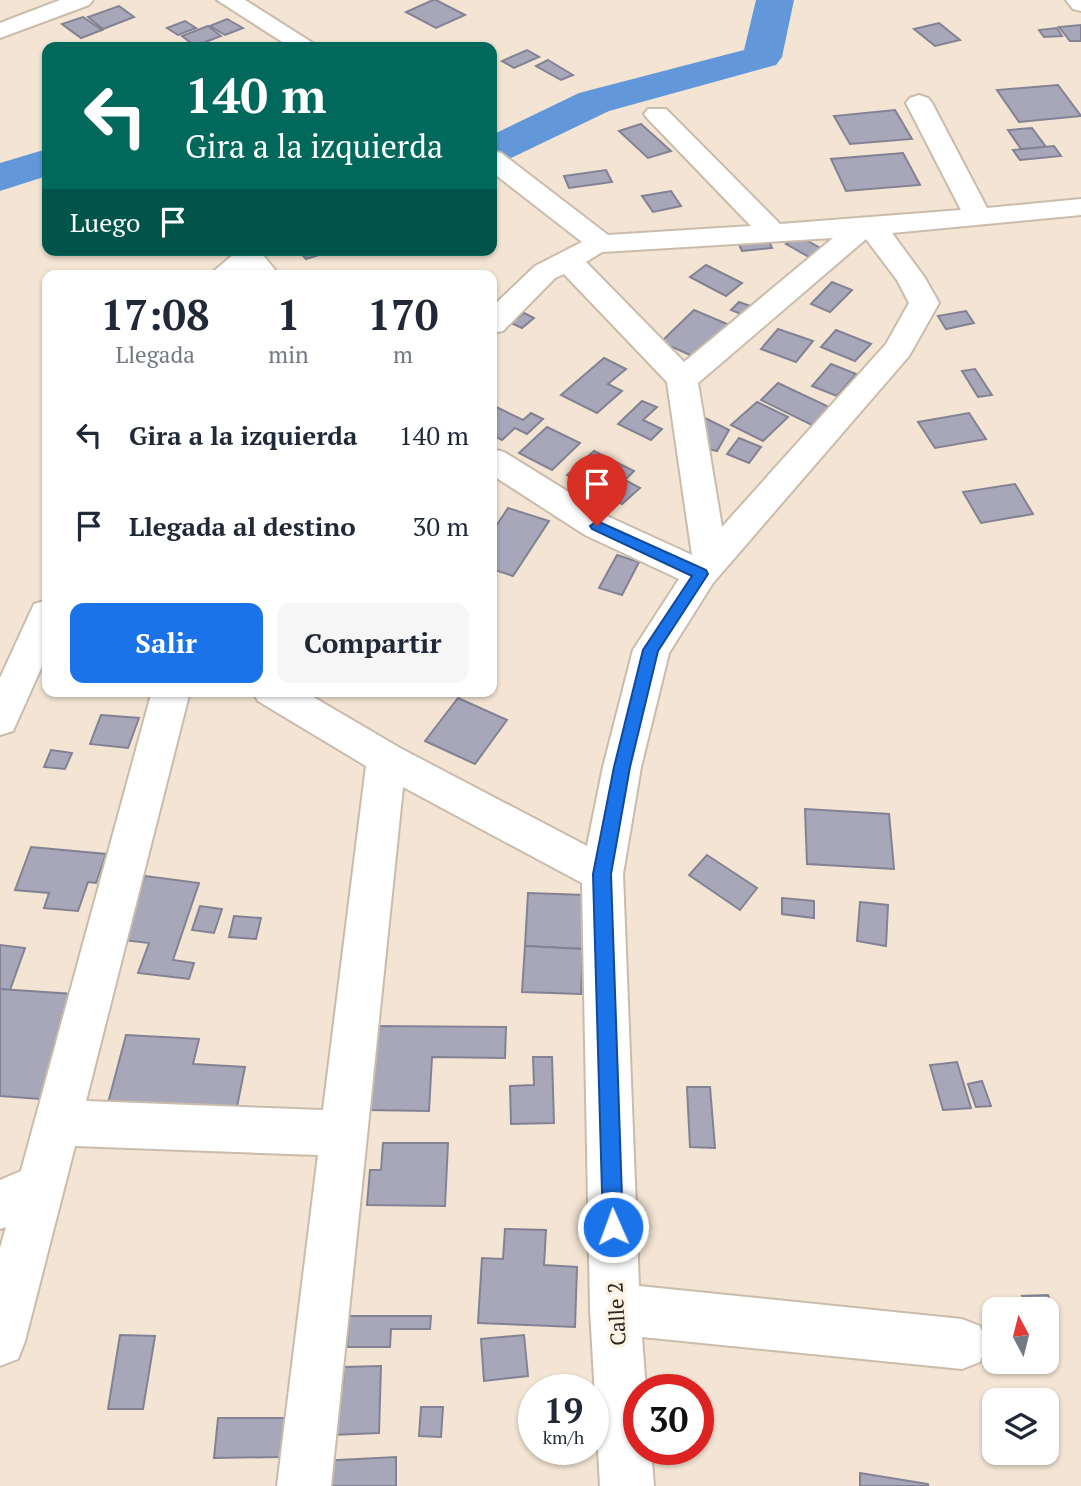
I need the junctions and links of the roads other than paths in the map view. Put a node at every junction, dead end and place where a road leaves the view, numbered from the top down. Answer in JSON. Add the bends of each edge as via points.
{"nodes":[{"id":1,"x":81,"y":0,"type":"edge"},
{"id":2,"x":229,"y":0,"type":"edge"},
{"id":3,"x":0,"y":31,"type":"edge"},
{"id":4,"x":299,"y":42,"type":"edge"},
{"id":5,"x":919,"y":103,"type":"dead end"},
{"id":6,"x":657,"y":114,"type":"dead end"},
{"id":7,"x":497,"y":163,"type":"edge"},
{"id":8,"x":1081,"y":207,"type":"edge"},
{"id":9,"x":979,"y":218,"type":"junction"},
{"id":10,"x":867,"y":227,"type":"junction"},
{"id":11,"x":772,"y":232,"type":"junction"},
{"id":12,"x":601,"y":244,"type":"junction"},
{"id":13,"x":566,"y":259,"type":"junction"},
{"id":14,"x":257,"y":265,"type":"edge"},
{"id":15,"x":240,"y":270,"type":"edge"},
{"id":16,"x":497,"y":319,"type":"edge"},
{"id":17,"x":682,"y":380,"type":"junction"},
{"id":18,"x":497,"y":463,"type":"edge"},
{"id":19,"x":706,"y":568,"type":"junction"},
{"id":20,"x":42,"y":625,"type":"edge"},
{"id":21,"x":169,"y":697,"type":"edge"},
{"id":22,"x":281,"y":697,"type":"edge"},
{"id":23,"x":0,"y":720,"type":"edge"},
{"id":24,"x":386,"y":759,"type":"junction"},
{"id":25,"x":602,"y":874,"type":"junction"},
{"id":26,"x":60,"y":1123,"type":"junction"},
{"id":27,"x":344,"y":1133,"type":"junction"},
{"id":28,"x":20,"y":1196,"type":"edge"},
{"id":29,"x":615,"y":1309,"type":"junction"},
{"id":30,"x":0,"y":1341,"type":"edge"},
{"id":31,"x":962,"y":1344,"type":"dead end"},
{"id":32,"x":304,"y":1486,"type":"edge"},
{"id":33,"x":627,"y":1486,"type":"edge"}],
"edges":[{"from":1,"to":3,"type":"street"},
{"from":2,"to":4,"type":"street"},
{"from":5,"to":9,"type":"street"},
{"from":6,"to":11,"type":"street"},
{"from":7,"to":12,"type":"street"},
{"from":8,"to":9,"type":"street"},
{"from":9,"to":10,"type":"street"},
{"from":10,"to":11,"type":"street"},
{"from":10,"to":17,"type":"street"},
{"from":10,"to":19,"type":"street","name":"Calle 2","via":[[911,278],[923,303],[898,349]]},
{"from":11,"to":12,"type":"street"},
{"from":12,"to":13,"type":"street"},
{"from":13,"to":16,"type":"street","via":[[545,272]]},
{"from":13,"to":17,"type":"street"},
{"from":14,"to":15,"type":"street"},
{"from":17,"to":19,"type":"street"},
{"from":18,"to":19,"type":"street","via":[[597,526]]},
{"from":19,"to":25,"type":"street","name":"Calle 2","via":[[651,650]]},
{"from":20,"to":23,"type":"street"},
{"from":21,"to":26,"type":"street"},
{"from":22,"to":24,"type":"street"},
{"from":24,"to":25,"type":"street"},
{"from":24,"to":27,"type":"street"},
{"from":25,"to":29,"type":"street","name":"Calle 2"},
{"from":26,"to":27,"type":"street"},
{"from":26,"to":28,"type":"street"},
{"from":27,"to":32,"type":"street"},
{"from":28,"to":30,"type":"street"},
{"from":29,"to":31,"type":"street"},
{"from":29,"to":33,"type":"street","name":"Calle 2"}]}
